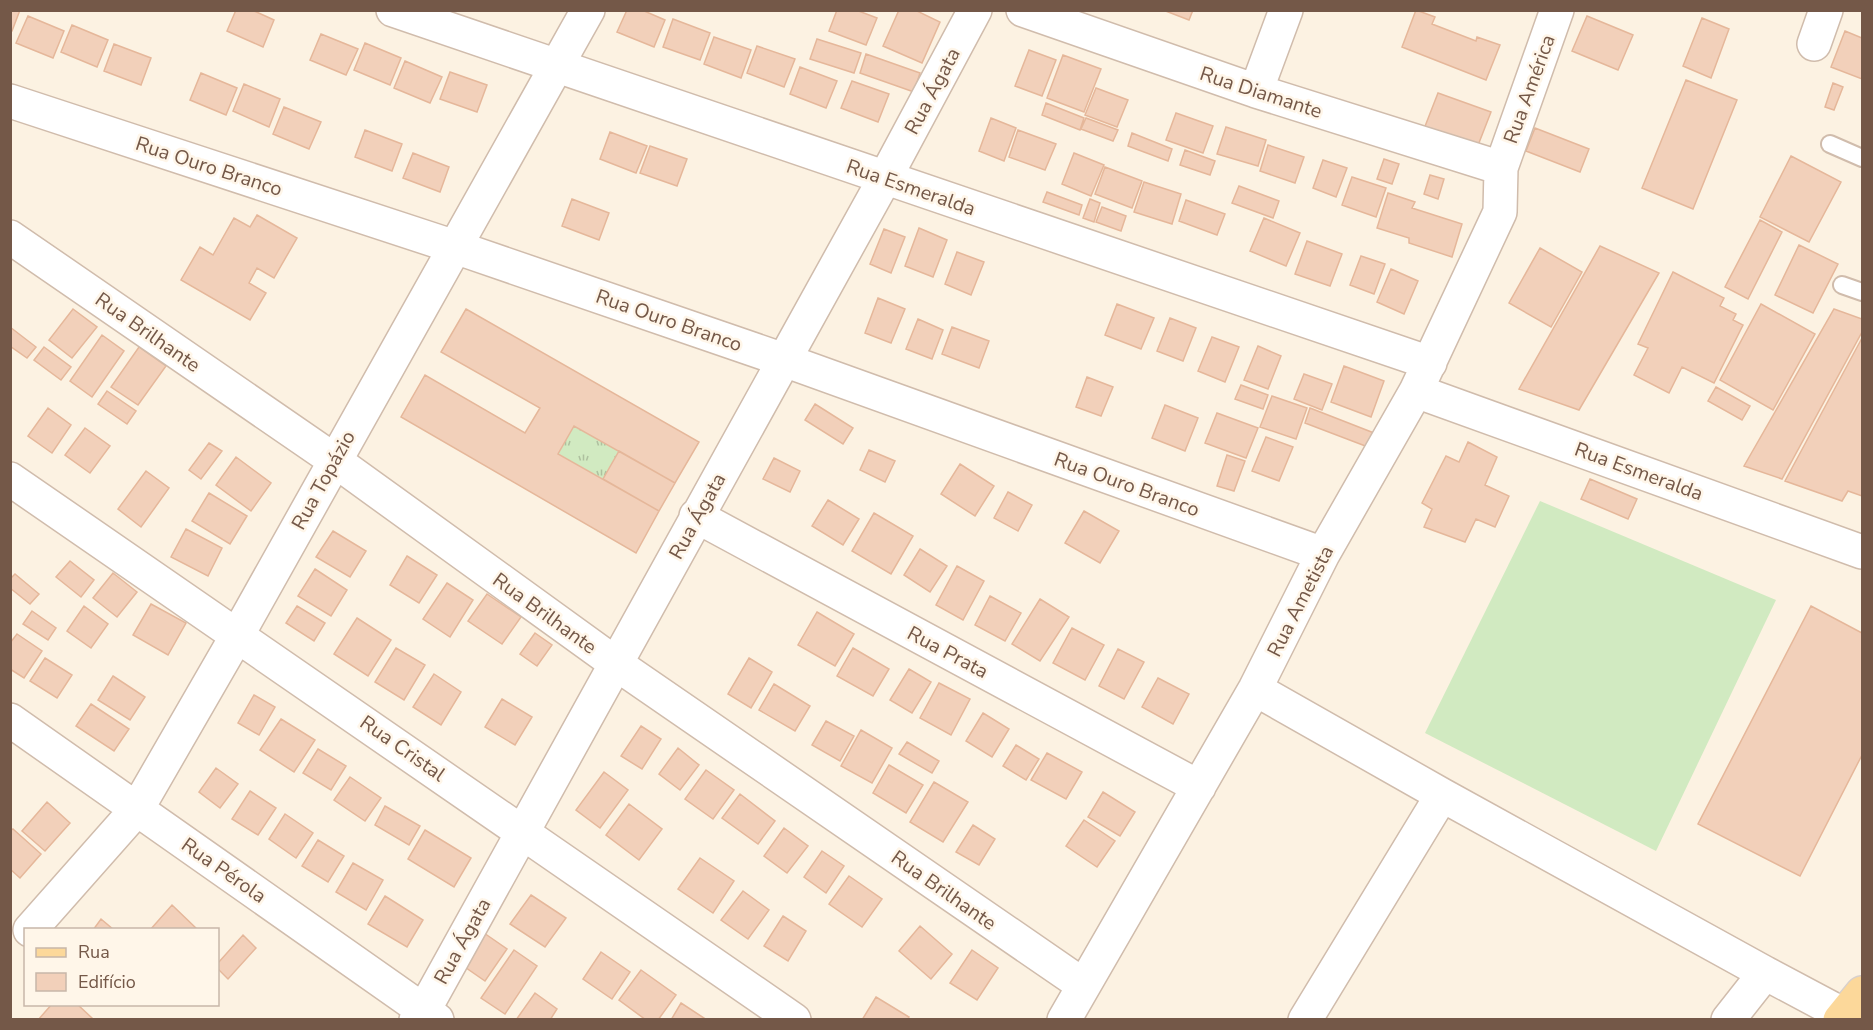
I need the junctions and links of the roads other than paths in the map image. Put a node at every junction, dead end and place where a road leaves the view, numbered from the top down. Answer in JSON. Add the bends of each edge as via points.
{"nodes":[{"id":1,"x":393,"y":10,"type":"edge"},
{"id":2,"x":588,"y":10,"type":"edge"},
{"id":3,"x":975,"y":10,"type":"edge"},
{"id":4,"x":1023,"y":10,"type":"edge"},
{"id":5,"x":1286,"y":10,"type":"edge"},
{"id":6,"x":1557,"y":10,"type":"edge"},
{"id":7,"x":1826,"y":10,"type":"edge"},
{"id":8,"x":1814,"y":44,"type":"dead end"},
{"id":9,"x":558,"y":65,"type":"junction"},
{"id":10,"x":1256,"y":91,"type":"junction"},
{"id":11,"x":10,"y":101,"type":"edge"},
{"id":12,"x":1830,"y":144,"type":"dead end"},
{"id":13,"x":1863,"y":158,"type":"edge"},
{"id":14,"x":1501,"y":168,"type":"junction"},
{"id":15,"x":885,"y":178,"type":"junction"},
{"id":16,"x":10,"y":237,"type":"edge"},
{"id":17,"x":455,"y":247,"type":"junction"},
{"id":18,"x":1842,"y":285,"type":"dead end"},
{"id":19,"x":1863,"y":292,"type":"edge"},
{"id":20,"x":784,"y":360,"type":"junction"},
{"id":21,"x":1423,"y":377,"type":"junction"},
{"id":22,"x":334,"y":460,"type":"junction"},
{"id":23,"x":10,"y":479,"type":"edge"},
{"id":24,"x":696,"y":516,"type":"junction"},
{"id":25,"x":1863,"y":552,"type":"edge"},
{"id":26,"x":1323,"y":554,"type":"junction"},
{"id":27,"x":238,"y":634,"type":"junction"},
{"id":28,"x":615,"y":663,"type":"junction"},
{"id":29,"x":1255,"y":689,"type":"junction"},
{"id":30,"x":10,"y":720,"type":"edge"},
{"id":31,"x":1199,"y":788,"type":"junction"},
{"id":32,"x":1442,"y":795,"type":"junction"},
{"id":33,"x":137,"y":809,"type":"junction"},
{"id":34,"x":523,"y":831,"type":"junction"},
{"id":35,"x":32,"y":928,"type":"edge"},
{"id":36,"x":24,"y":936,"type":"edge"},
{"id":37,"x":10,"y":951,"type":"edge"},
{"id":38,"x":1765,"y":973,"type":"junction"},
{"id":39,"x":1083,"y":985,"type":"junction"},
{"id":40,"x":1849,"y":1009,"type":"edge"},
{"id":41,"x":426,"y":1017,"type":"edge"},
{"id":42,"x":794,"y":1020,"type":"edge"},
{"id":43,"x":1064,"y":1020,"type":"edge"},
{"id":44,"x":1305,"y":1020,"type":"edge"},
{"id":45,"x":1728,"y":1020,"type":"edge"}],
"edges":[{"from":1,"to":9,"type":"street","name":"Rua Esmeralda"},
{"from":2,"to":9,"type":"street","name":"Rua Topázio"},
{"from":3,"to":15,"type":"street","name":"Rua Ágata"},
{"from":4,"to":10,"type":"street","name":"Rua Diamante"},
{"from":5,"to":10,"type":"street"},
{"from":6,"to":14,"type":"street","name":"Rua América"},
{"from":7,"to":8,"type":"street"},
{"from":9,"to":15,"type":"street","name":"Rua Esmeralda"},
{"from":9,"to":17,"type":"street","name":"Rua Topázio"},
{"from":10,"to":14,"type":"street","name":"Rua Diamante"},
{"from":11,"to":17,"type":"street","name":"Rua Ouro Branco"},
{"from":12,"to":13,"type":"lane"},
{"from":14,"to":21,"type":"street","name":"Rua Ametista","via":[[1500,212]]},
{"from":15,"to":20,"type":"street","name":"Rua Ágata"},
{"from":15,"to":21,"type":"street","name":"Rua Esmeralda"},
{"from":16,"to":22,"type":"street","name":"Rua Brilhante"},
{"from":17,"to":20,"type":"street","name":"Rua Ouro Branco"},
{"from":17,"to":22,"type":"street","name":"Rua Topázio"},
{"from":18,"to":19,"type":"lane"},
{"from":20,"to":24,"type":"street","name":"Rua Ágata"},
{"from":20,"to":26,"type":"street","name":"Rua Ouro Branco"},
{"from":21,"to":25,"type":"street","name":"Rua Esmeralda"},
{"from":21,"to":26,"type":"street","name":"Rua Ametista"},
{"from":22,"to":27,"type":"street","name":"Rua Topázio"},
{"from":22,"to":28,"type":"street","name":"Rua Brilhante"},
{"from":23,"to":27,"type":"street","name":"Rua Cristal"},
{"from":24,"to":28,"type":"street","name":"Rua Ágata"},
{"from":24,"to":31,"type":"street","name":"Rua Prata"},
{"from":26,"to":29,"type":"street","name":"Rua Ametista"},
{"from":27,"to":33,"type":"street","name":"Rua Topázio"},
{"from":27,"to":34,"type":"street","name":"Rua Cristal"},
{"from":28,"to":34,"type":"street","name":"Rua Ágata"},
{"from":28,"to":39,"type":"street","name":"Rua Brilhante"},
{"from":29,"to":31,"type":"street","name":"Rua Ametista"},
{"from":29,"to":32,"type":"street"},
{"from":30,"to":33,"type":"street","name":"Rua Pérola"},
{"from":31,"to":39,"type":"street","name":"Rua Ametista"},
{"from":32,"to":38,"type":"street"},
{"from":32,"to":44,"type":"street"},
{"from":33,"to":35,"type":"street","name":"Rua Topázio"},
{"from":33,"to":41,"type":"street","name":"Rua Pérola"},
{"from":34,"to":41,"type":"street","name":"Rua Ágata"},
{"from":34,"to":42,"type":"street","name":"Rua Cristal"},
{"from":36,"to":37,"type":"street"},
{"from":38,"to":40,"type":"street"},
{"from":38,"to":45,"type":"street"},
{"from":39,"to":43,"type":"street","name":"Rua Ametista"}]}
